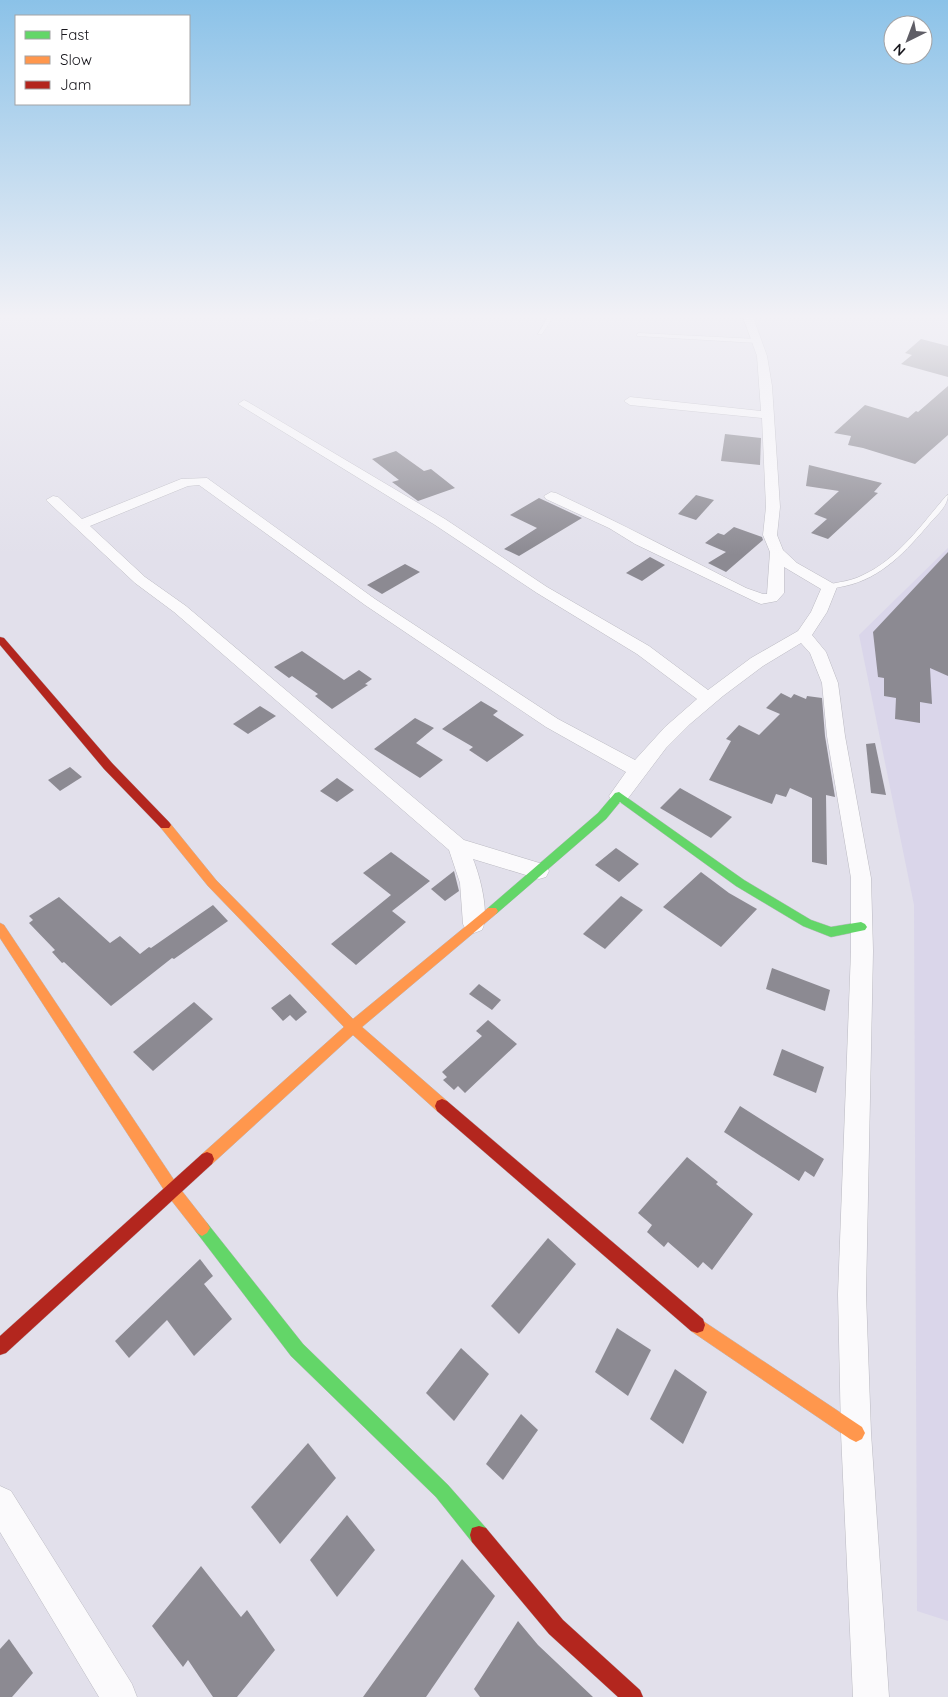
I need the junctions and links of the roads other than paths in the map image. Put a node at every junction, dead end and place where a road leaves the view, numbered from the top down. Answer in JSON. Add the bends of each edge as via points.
{"nodes":[{"id":1,"x":765,"y":396,"type":"edge"},
{"id":2,"x":630,"y":401,"type":"dead end"},
{"id":3,"x":244,"y":404,"type":"dead end"},
{"id":4,"x":767,"y":415,"type":"junction"},
{"id":5,"x":551,"y":496,"type":"dead end"},
{"id":6,"x":948,"y":497,"type":"edge"},
{"id":7,"x":52,"y":500,"type":"dead end"},
{"id":8,"x":940,"y":508,"type":"junction"},
{"id":9,"x":948,"y":511,"type":"edge"},
{"id":10,"x":81,"y":525,"type":"junction"},
{"id":11,"x":777,"y":552,"type":"junction"},
{"id":12,"x":829,"y":587,"type":"junction"},
{"id":13,"x":803,"y":635,"type":"junction"},
{"id":14,"x":1,"y":640,"type":"edge"},
{"id":15,"x":708,"y":698,"type":"junction"},
{"id":16,"x":636,"y":769,"type":"junction"},
{"id":17,"x":619,"y":796,"type":"junction"},
{"id":18,"x":457,"y":845,"type":"junction"},
{"id":19,"x":539,"y":871,"type":"junction"},
{"id":20,"x":474,"y":924,"type":"junction"},
{"id":21,"x":861,"y":927,"type":"junction"},
{"id":22,"x":0,"y":928,"type":"edge"},
{"id":23,"x":353,"y":1027,"type":"junction"},
{"id":24,"x":173,"y":1191,"type":"junction"},
{"id":25,"x":0,"y":1347,"type":"edge"},
{"id":26,"x":856,"y":1433,"type":"junction"},
{"id":27,"x":0,"y":1502,"type":"edge"},
{"id":28,"x":119,"y":1697,"type":"edge"},
{"id":29,"x":633,"y":1697,"type":"edge"},
{"id":30,"x":871,"y":1697,"type":"edge"}],
"edges":[{"from":1,"to":4,"type":"street"},
{"from":2,"to":4,"type":"street"},
{"from":3,"to":15,"type":"street","via":[[643,650]]},
{"from":4,"to":11,"type":"street","via":[[773,507],[770,535]]},
{"from":5,"to":11,"type":"street","via":[[762,599],[772,598],[776,593]]},
{"from":6,"to":8,"type":"lane"},
{"from":7,"to":10,"type":"street"},
{"from":8,"to":9,"type":"lane"},
{"from":8,"to":12,"type":"lane","via":[[881,568],[868,577]]},
{"from":10,"to":16,"type":"street","via":[[186,482],[202,481],[370,602],[565,731]]},
{"from":10,"to":18,"type":"street","via":[[140,580],[180,609]]},
{"from":11,"to":12,"type":"street","via":[[792,566]]},
{"from":12,"to":13,"type":"street","via":[[816,618]]},
{"from":13,"to":15,"type":"street"},
{"from":13,"to":21,"type":"street","via":[[818,652],[830,683],[860,878]]},
{"from":14,"to":23,"type":"street","via":[[212,883]]},
{"from":15,"to":16,"type":"street"},
{"from":16,"to":17,"type":"street"},
{"from":17,"to":19,"type":"street","via":[[602,816]]},
{"from":17,"to":21,"type":"street","via":[[740,882],[807,923],[831,932]]},
{"from":18,"to":19,"type":"street"},
{"from":18,"to":20,"type":"street","via":[[473,891]]},
{"from":19,"to":20,"type":"street"},
{"from":20,"to":23,"type":"street"},
{"from":21,"to":26,"type":"street","via":[[852,1294]]},
{"from":22,"to":24,"type":"street"},
{"from":23,"to":24,"type":"street"},
{"from":23,"to":26,"type":"street","via":[[693,1322]]},
{"from":24,"to":25,"type":"street"},
{"from":24,"to":29,"type":"street","via":[[297,1350],[442,1491],[556,1627]]},
{"from":26,"to":30,"type":"street"},
{"from":27,"to":28,"type":"street"}]}
